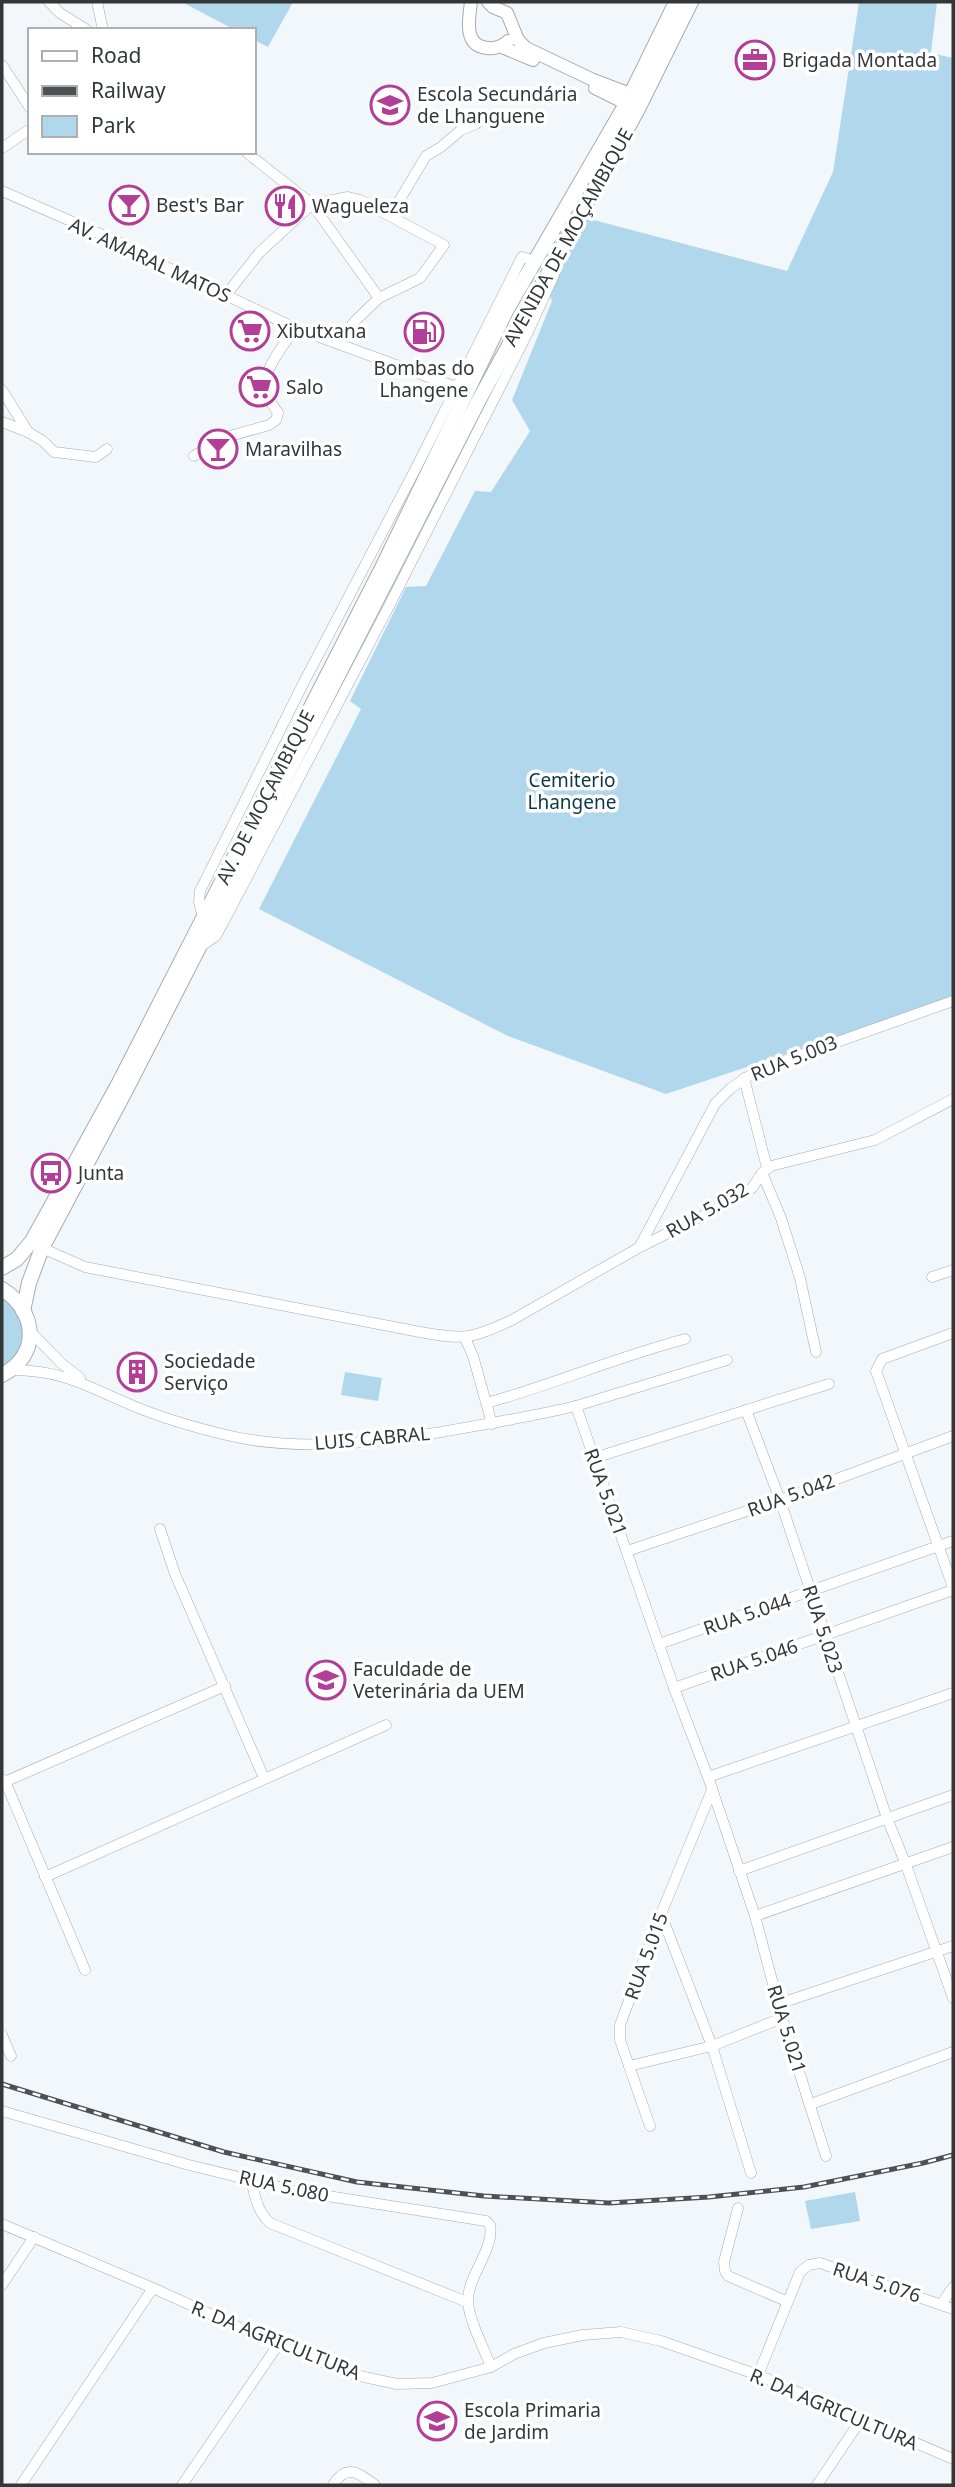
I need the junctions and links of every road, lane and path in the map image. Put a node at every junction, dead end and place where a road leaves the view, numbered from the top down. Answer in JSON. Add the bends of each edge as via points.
{"nodes":[{"id":1,"x":50,"y":2,"type":"edge"},
{"id":2,"x":97,"y":2,"type":"edge"},
{"id":3,"x":471,"y":2,"type":"edge"},
{"id":4,"x":676,"y":2,"type":"edge"},
{"id":5,"x":691,"y":2,"type":"edge"},
{"id":6,"x":490,"y":4,"type":"edge"},
{"id":7,"x":470,"y":19,"type":"junction"},
{"id":8,"x":512,"y":25,"type":"junction"},
{"id":9,"x":83,"y":28,"type":"edge"},
{"id":10,"x":103,"y":28,"type":"edge"},
{"id":11,"x":502,"y":47,"type":"junction"},
{"id":12,"x":2,"y":65,"type":"edge"},
{"id":13,"x":634,"y":102,"type":"junction"},
{"id":14,"x":28,"y":105,"type":"edge"},
{"id":15,"x":476,"y":124,"type":"dead end"},
{"id":16,"x":28,"y":130,"type":"edge"},
{"id":17,"x":2,"y":148,"type":"edge"},
{"id":18,"x":249,"y":154,"type":"edge"},
{"id":19,"x":2,"y":191,"type":"edge"},
{"id":20,"x":312,"y":204,"type":"junction"},
{"id":21,"x":390,"y":216,"type":"junction"},
{"id":22,"x":557,"y":257,"type":"junction"},
{"id":23,"x":536,"y":261,"type":"junction"},
{"id":24,"x":226,"y":295,"type":"junction"},
{"id":25,"x":379,"y":298,"type":"junction"},
{"id":26,"x":506,"y":311,"type":"joint"},
{"id":27,"x":295,"y":328,"type":"junction"},
{"id":28,"x":338,"y":344,"type":"junction"},
{"id":29,"x":493,"y":374,"type":"joint"},
{"id":30,"x":456,"y":387,"type":"junction"},
{"id":31,"x":2,"y":390,"type":"edge"},
{"id":32,"x":2,"y":422,"type":"edge"},
{"id":33,"x":28,"y":432,"type":"junction"},
{"id":34,"x":107,"y":449,"type":"dead end"},
{"id":35,"x":194,"y":456,"type":"dead end"},
{"id":36,"x":203,"y":917,"type":"junction"},
{"id":37,"x":199,"y":948,"type":"junction"},
{"id":38,"x":953,"y":1001,"type":"edge"},
{"id":39,"x":744,"y":1078,"type":"junction"},
{"id":40,"x":953,"y":1100,"type":"edge"},
{"id":41,"x":764,"y":1170,"type":"junction"},
{"id":42,"x":640,"y":1247,"type":"junction"},
{"id":43,"x":42,"y":1248,"type":"junction"},
{"id":44,"x":2,"y":1268,"type":"edge"},
{"id":45,"x":953,"y":1270,"type":"edge"},
{"id":46,"x":932,"y":1277,"type":"dead end"},
{"id":47,"x":2,"y":1289,"type":"edge"},
{"id":48,"x":23,"y":1311,"type":"junction"},
{"id":49,"x":30,"y":1331,"type":"junction"},
{"id":50,"x":953,"y":1333,"type":"edge"},
{"id":51,"x":465,"y":1338,"type":"junction"},
{"id":52,"x":685,"y":1339,"type":"dead end"},
{"id":53,"x":816,"y":1352,"type":"dead end"},
{"id":54,"x":727,"y":1360,"type":"dead end"},
{"id":55,"x":7,"y":1372,"type":"edge"},
{"id":56,"x":829,"y":1384,"type":"dead end"},
{"id":57,"x":92,"y":1386,"type":"junction"},
{"id":58,"x":487,"y":1403,"type":"junction"},
{"id":59,"x":576,"y":1406,"type":"junction"},
{"id":60,"x":746,"y":1410,"type":"junction"},
{"id":61,"x":492,"y":1424,"type":"junction"},
{"id":62,"x":953,"y":1436,"type":"edge"},
{"id":63,"x":905,"y":1453,"type":"junction"},
{"id":64,"x":594,"y":1458,"type":"junction"},
{"id":65,"x":780,"y":1500,"type":"junction"},
{"id":66,"x":160,"y":1529,"type":"dead end"},
{"id":67,"x":953,"y":1541,"type":"edge"},
{"id":68,"x":939,"y":1546,"type":"junction"},
{"id":69,"x":627,"y":1551,"type":"junction"},
{"id":70,"x":953,"y":1589,"type":"edge"},
{"id":71,"x":811,"y":1592,"type":"junction"},
{"id":72,"x":824,"y":1635,"type":"junction"},
{"id":73,"x":659,"y":1644,"type":"junction"},
{"id":74,"x":225,"y":1686,"type":"junction"},
{"id":75,"x":674,"y":1688,"type":"junction"},
{"id":76,"x":953,"y":1693,"type":"edge"},
{"id":77,"x":386,"y":1725,"type":"dead end"},
{"id":78,"x":856,"y":1728,"type":"junction"},
{"id":79,"x":708,"y":1777,"type":"junction"},
{"id":80,"x":264,"y":1778,"type":"junction"},
{"id":81,"x":3,"y":1781,"type":"edge"},
{"id":82,"x":712,"y":1790,"type":"junction"},
{"id":83,"x":953,"y":1795,"type":"edge"},
{"id":84,"x":887,"y":1818,"type":"junction"},
{"id":85,"x":953,"y":1847,"type":"edge"},
{"id":86,"x":906,"y":1865,"type":"junction"},
{"id":87,"x":739,"y":1871,"type":"junction"},
{"id":88,"x":45,"y":1877,"type":"junction"},
{"id":89,"x":661,"y":1914,"type":"junction"},
{"id":90,"x":754,"y":1916,"type":"junction"},
{"id":91,"x":953,"y":1946,"type":"edge"},
{"id":92,"x":937,"y":1952,"type":"junction"},
{"id":93,"x":85,"y":1970,"type":"dead end"},
{"id":94,"x":953,"y":1998,"type":"edge"},
{"id":95,"x":778,"y":2004,"type":"junction"},
{"id":96,"x":782,"y":2018,"type":"junction"},
{"id":97,"x":2,"y":2035,"type":"edge"},
{"id":98,"x":712,"y":2046,"type":"junction"},
{"id":99,"x":953,"y":2052,"type":"edge"},
{"id":100,"x":11,"y":2056,"type":"dead end"},
{"id":101,"x":629,"y":2066,"type":"junction"},
{"id":102,"x":811,"y":2104,"type":"junction"},
{"id":103,"x":2,"y":2111,"type":"edge"},
{"id":104,"x":649,"y":2126,"type":"dead end"},
{"id":105,"x":826,"y":2156,"type":"dead end"},
{"id":106,"x":751,"y":2172,"type":"dead end"},
{"id":107,"x":251,"y":2180,"type":"junction"},
{"id":108,"x":738,"y":2208,"type":"dead end"},
{"id":109,"x":2,"y":2224,"type":"edge"},
{"id":110,"x":34,"y":2237,"type":"junction"},
{"id":111,"x":2,"y":2285,"type":"edge"},
{"id":112,"x":953,"y":2287,"type":"edge"},
{"id":113,"x":153,"y":2288,"type":"junction"},
{"id":114,"x":786,"y":2301,"type":"junction"},
{"id":115,"x":467,"y":2302,"type":"junction"},
{"id":116,"x":942,"y":2303,"type":"junction"},
{"id":117,"x":953,"y":2309,"type":"edge"},
{"id":118,"x":278,"y":2344,"type":"junction"},
{"id":119,"x":491,"y":2367,"type":"junction"},
{"id":120,"x":758,"y":2375,"type":"junction"},
{"id":121,"x":860,"y":2421,"type":"junction"},
{"id":122,"x":953,"y":2459,"type":"edge"},
{"id":123,"x":21,"y":2485,"type":"edge"},
{"id":124,"x":182,"y":2485,"type":"edge"},
{"id":125,"x":332,"y":2485,"type":"edge"},
{"id":126,"x":375,"y":2485,"type":"edge"},
{"id":127,"x":817,"y":2485,"type":"edge"}],
"edges":[{"from":1,"to":9,"type":"street"},
{"from":2,"to":10,"type":"street"},
{"from":3,"to":7,"type":"main road"},
{"from":4,"to":13,"type":"highway"},
{"from":5,"to":13,"type":"highway"},
{"from":6,"to":7,"type":"main road"},
{"from":6,"to":8,"type":"main road","via":[[507,13]]},
{"from":7,"to":11,"type":"main road","via":[[472,40],[481,48]]},
{"from":8,"to":11,"type":"main road"},
{"from":8,"to":13,"type":"main road","via":[[526,48]]},
{"from":11,"to":13,"type":"main road"},
{"from":12,"to":14,"type":"street"},
{"from":13,"to":22,"type":"highway","name":"AVENIDA DE MOÇAMBIQUE"},
{"from":13,"to":23,"type":"highway","name":"AVENIDA DE MOÇAMBIQUE"},
{"from":15,"to":21,"type":"street","via":[[426,156]]},
{"from":16,"to":17,"type":"street"},
{"from":18,"to":20,"type":"street"},
{"from":19,"to":24,"type":"street","name":"AV. AMARAL MATOS"},
{"from":20,"to":21,"type":"street","via":[[348,197]]},
{"from":20,"to":24,"type":"street","via":[[259,254]]},
{"from":20,"to":25,"type":"street"},
{"from":21,"to":25,"type":"street","via":[[444,245],[420,278]]},
{"from":22,"to":29,"type":"highway","name":"AVENIDA DE MOÇAMBIQUE"},
{"from":22,"to":37,"type":"street","via":[[543,301],[388,608],[218,933]]},
{"from":23,"to":26,"type":"highway","name":"AVENIDA DE MOÇAMBIQUE"},
{"from":23,"to":30,"type":"street","via":[[522,257]]},
{"from":24,"to":27,"type":"street","name":"AV. AMARAL MATOS"},
{"from":25,"to":28,"type":"street"},
{"from":26,"to":36,"type":"highway","name":"AV. DE MOÇAMBIQUE","via":[[381,570]]},
{"from":27,"to":28,"type":"street","name":"AV. AMARAL MATOS"},
{"from":27,"to":35,"type":"street","via":[[264,384],[278,413],[276,420],[223,438]]},
{"from":28,"to":30,"type":"street","name":"AV. AMARAL MATOS"},
{"from":29,"to":37,"type":"highway","name":"AV. DE MOÇAMBIQUE"},
{"from":30,"to":36,"type":"street","via":[[204,883],[199,902]]},
{"from":31,"to":33,"type":"street"},
{"from":32,"to":33,"type":"street"},
{"from":33,"to":34,"type":"street","via":[[54,452],[96,457]]},
{"from":36,"to":44,"type":"highway","name":"AV. DE MOÇAMBIQUE","via":[[120,1082],[32,1241]]},
{"from":37,"to":43,"type":"highway","name":"AV. DE MOÇAMBIQUE"},
{"from":38,"to":39,"type":"street","name":"RUA 5.003","via":[[800,1053]]},
{"from":39,"to":41,"type":"street"},
{"from":39,"to":42,"type":"street","name":"RUA 5.003","via":[[715,1104]]},
{"from":40,"to":41,"type":"street","name":"RUA 5.032","via":[[869,1143]]},
{"from":41,"to":42,"type":"street","name":"RUA 5.032","via":[[752,1188]]},
{"from":41,"to":53,"type":"street","via":[[797,1268]]},
{"from":42,"to":51,"type":"street","name":"RUA 5.032","via":[[491,1331]]},
{"from":43,"to":48,"type":"highway","name":"AV. DE MOÇAMBIQUE"},
{"from":43,"to":51,"type":"street","via":[[85,1267]]},
{"from":45,"to":46,"type":"street"},
{"from":47,"to":48,"type":"highway"},
{"from":48,"to":49,"type":"highway"},
{"from":49,"to":55,"type":"highway","via":[[26,1353]]},
{"from":49,"to":57,"type":"street","name":"LUIS CABRAL"},
{"from":50,"to":63,"type":"street","via":[[881,1359],[877,1366]]},
{"from":51,"to":58,"type":"street"},
{"from":52,"to":58,"type":"street"},
{"from":54,"to":59,"type":"street"},
{"from":55,"to":57,"type":"street","name":"LUIS CABRAL","via":[[56,1373]]},
{"from":56,"to":60,"type":"street"},
{"from":57,"to":61,"type":"street","name":"LUIS CABRAL","via":[[160,1417],[247,1440],[342,1445]]},
{"from":58,"to":61,"type":"street"},
{"from":59,"to":61,"type":"street"},
{"from":59,"to":64,"type":"street","name":"RUA 5.021"},
{"from":60,"to":64,"type":"street"},
{"from":60,"to":65,"type":"street","name":"RUA 5.023"},
{"from":62,"to":63,"type":"street","name":"RUA 5.042"},
{"from":63,"to":65,"type":"street","name":"RUA 5.042"},
{"from":63,"to":68,"type":"street"},
{"from":64,"to":69,"type":"street","name":"RUA 5.021"},
{"from":65,"to":69,"type":"street","name":"RUA 5.042"},
{"from":65,"to":71,"type":"street","name":"RUA 5.023"},
{"from":66,"to":74,"type":"street"},
{"from":67,"to":68,"type":"street","name":"RUA 5.044"},
{"from":68,"to":70,"type":"street"},
{"from":68,"to":71,"type":"street","name":"RUA 5.044"},
{"from":69,"to":73,"type":"street","name":"RUA 5.021"},
{"from":70,"to":72,"type":"street","name":"RUA 5.046"},
{"from":71,"to":72,"type":"street","name":"RUA 5.023"},
{"from":71,"to":73,"type":"street","name":"RUA 5.044"},
{"from":72,"to":75,"type":"street","name":"RUA 5.046"},
{"from":72,"to":78,"type":"street","name":"RUA 5.023"},
{"from":73,"to":75,"type":"street","name":"RUA 5.021"},
{"from":74,"to":80,"type":"street"},
{"from":74,"to":81,"type":"street"},
{"from":75,"to":79,"type":"street","name":"RUA 5.021"},
{"from":76,"to":78,"type":"street"},
{"from":77,"to":80,"type":"street"},
{"from":78,"to":79,"type":"street"},
{"from":78,"to":84,"type":"street","name":"RUA 5.023"},
{"from":79,"to":82,"type":"street","name":"RUA 5.021"},
{"from":80,"to":88,"type":"street"},
{"from":81,"to":88,"type":"street"},
{"from":82,"to":87,"type":"street","name":"RUA 5.021"},
{"from":82,"to":89,"type":"street","name":"RUA 5.015"},
{"from":83,"to":84,"type":"street"},
{"from":84,"to":86,"type":"street","name":"RUA 5.023"},
{"from":84,"to":87,"type":"street"},
{"from":85,"to":86,"type":"street"},
{"from":86,"to":90,"type":"street"},
{"from":86,"to":92,"type":"street","name":"RUA 5.023"},
{"from":87,"to":90,"type":"street","name":"RUA 5.021"},
{"from":88,"to":93,"type":"street"},
{"from":89,"to":98,"type":"street"},
{"from":89,"to":101,"type":"street","name":"RUA 5.015","via":[[621,2025],[620,2040]]},
{"from":90,"to":95,"type":"street","name":"RUA 5.021"},
{"from":91,"to":92,"type":"street"},
{"from":92,"to":94,"type":"street","name":"RUA 5.023"},
{"from":92,"to":95,"type":"street"},
{"from":95,"to":96,"type":"street","name":"RUA 5.021"},
{"from":96,"to":98,"type":"street"},
{"from":96,"to":102,"type":"street","name":"RUA 5.021"},
{"from":97,"to":100,"type":"street"},
{"from":98,"to":101,"type":"street"},
{"from":98,"to":106,"type":"street"},
{"from":99,"to":102,"type":"street"},
{"from":101,"to":104,"type":"street","name":"RUA 5.015"},
{"from":102,"to":105,"type":"street","name":"RUA 5.021"},
{"from":103,"to":107,"type":"street","name":"RUA 5.080"},
{"from":107,"to":115,"type":"street","via":[[258,2206],[270,2223]]},
{"from":107,"to":115,"type":"street","name":"RUA 5.080","via":[[486,2221],[491,2236]]},
{"from":108,"to":114,"type":"street","via":[[725,2271]]},
{"from":109,"to":110,"type":"street","name":"R. DA AGRICULTURA"},
{"from":110,"to":111,"type":"street"},
{"from":110,"to":113,"type":"street","name":"R. DA AGRICULTURA"},
{"from":112,"to":116,"type":"street","name":"RUA 5.076"},
{"from":113,"to":118,"type":"street","name":"R. DA AGRICULTURA"},
{"from":113,"to":123,"type":"street"},
{"from":114,"to":116,"type":"street","name":"RUA 5.076","via":[[800,2272],[820,2263]]},
{"from":114,"to":120,"type":"street","name":"RUA 5.076"},
{"from":115,"to":119,"type":"street"},
{"from":116,"to":117,"type":"street","name":"RUA 5.076"},
{"from":118,"to":119,"type":"street","name":"R. DA AGRICULTURA","via":[[355,2375],[397,2384],[432,2383]]},
{"from":118,"to":124,"type":"street"},
{"from":119,"to":120,"type":"street","name":"R. DA AGRICULTURA","via":[[544,2343],[583,2334],[621,2333],[661,2341]]},
{"from":120,"to":121,"type":"street","name":"R. DA AGRICULTURA"},
{"from":121,"to":122,"type":"street","name":"R. DA AGRICULTURA"},
{"from":121,"to":127,"type":"street"},
{"from":125,"to":126,"type":"street","via":[[345,2472],[356,2472]]}]}
